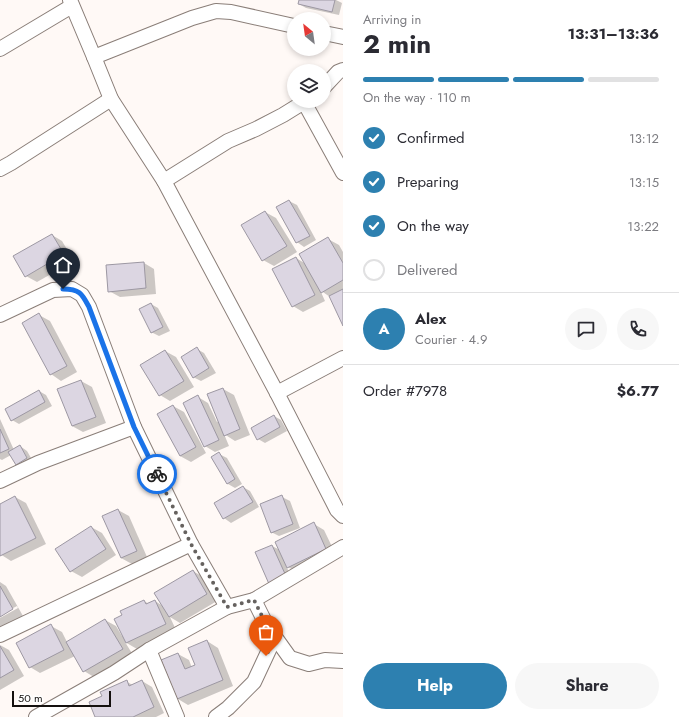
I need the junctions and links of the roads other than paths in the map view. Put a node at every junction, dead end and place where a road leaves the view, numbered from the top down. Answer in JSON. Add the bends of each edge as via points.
{"nodes":[{"id":1,"x":71,"y":3,"type":"edge"},
{"id":2,"x":287,"y":24,"type":"edge"},
{"id":3,"x":331,"y":34,"type":"edge"},
{"id":4,"x":343,"y":37,"type":"edge"},
{"id":5,"x":0,"y":49,"type":"edge"},
{"id":6,"x":94,"y":56,"type":"junction"},
{"id":7,"x":343,"y":70,"type":"edge"},
{"id":8,"x":331,"y":80,"type":"edge"},
{"id":9,"x":111,"y":99,"type":"junction"},
{"id":10,"x":295,"y":108,"type":"edge"},
{"id":11,"x":308,"y":108,"type":"edge"},
{"id":12,"x":0,"y":169,"type":"edge"},
{"id":13,"x":343,"y":173,"type":"edge"},
{"id":14,"x":164,"y":181,"type":"junction"},
{"id":15,"x":0,"y":315,"type":"edge"},
{"id":16,"x":343,"y":358,"type":"edge"},
{"id":17,"x":277,"y":393,"type":"junction"},
{"id":18,"x":134,"y":427,"type":"junction"},
{"id":19,"x":0,"y":481,"type":"edge"},
{"id":20,"x":341,"y":510,"type":"edge"},
{"id":21,"x":191,"y":544,"type":"junction"},
{"id":22,"x":343,"y":547,"type":"edge"},
{"id":23,"x":254,"y":600,"type":"junction"},
{"id":24,"x":227,"y":607,"type":"junction"},
{"id":25,"x":0,"y":635,"type":"edge"},
{"id":26,"x":275,"y":637,"type":"junction"},
{"id":27,"x":149,"y":650,"type":"junction"},
{"id":28,"x":343,"y":661,"type":"edge"},
{"id":29,"x":36,"y":717,"type":"edge"},
{"id":30,"x":177,"y":717,"type":"edge"},
{"id":31,"x":216,"y":717,"type":"edge"}],
"edges":[{"from":1,"to":5,"type":"street"},
{"from":1,"to":6,"type":"street"},
{"from":2,"to":6,"type":"street","via":[[216,11]]},
{"from":3,"to":4,"type":"street"},
{"from":6,"to":9,"type":"street"},
{"from":7,"to":8,"type":"street"},
{"from":9,"to":12,"type":"street"},
{"from":9,"to":14,"type":"street"},
{"from":10,"to":14,"type":"street","via":[[228,141]]},
{"from":11,"to":13,"type":"street"},
{"from":14,"to":17,"type":"street"},
{"from":15,"to":18,"type":"street","via":[[53,290],[72,289],[82,295],[89,307]]},
{"from":16,"to":17,"type":"street"},
{"from":17,"to":20,"type":"street"},
{"from":18,"to":19,"type":"street","via":[[38,462]]},
{"from":18,"to":21,"type":"street"},
{"from":21,"to":24,"type":"street"},
{"from":21,"to":25,"type":"street"},
{"from":22,"to":23,"type":"street"},
{"from":23,"to":24,"type":"street"},
{"from":23,"to":26,"type":"street"},
{"from":24,"to":27,"type":"street"},
{"from":26,"to":28,"type":"street","via":[[290,658],[309,664],[325,660]]},
{"from":26,"to":31,"type":"street","via":[[254,682]]},
{"from":27,"to":29,"type":"street"},
{"from":27,"to":30,"type":"street"}]}
